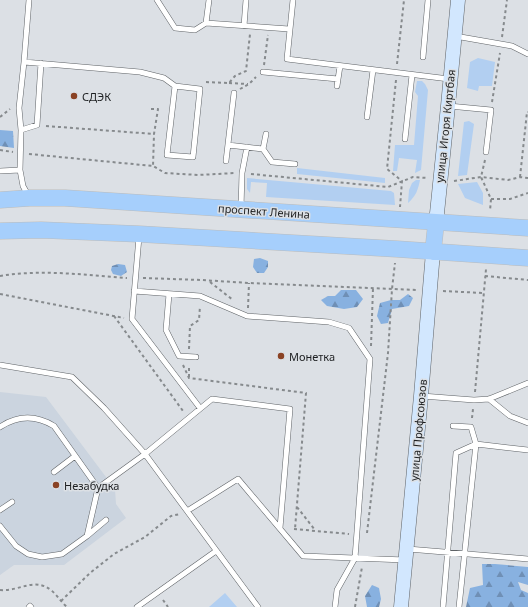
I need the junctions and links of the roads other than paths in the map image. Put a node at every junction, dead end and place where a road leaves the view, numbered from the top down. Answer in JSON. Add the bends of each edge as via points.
{"nodes":[{"id":1,"x":29,"y":0,"type":"edge"},
{"id":2,"x":157,"y":0,"type":"edge"},
{"id":3,"x":209,"y":0,"type":"edge"},
{"id":4,"x":246,"y":0,"type":"edge"},
{"id":5,"x":293,"y":0,"type":"edge"},
{"id":6,"x":428,"y":0,"type":"edge"},
{"id":7,"x":458,"y":0,"type":"edge"},
{"id":8,"x":206,"y":23,"type":"junction"},
{"id":9,"x":244,"y":26,"type":"junction"},
{"id":10,"x":289,"y":29,"type":"junction"},
{"id":11,"x":454,"y":36,"type":"junction"},
{"id":12,"x":528,"y":54,"type":"edge"},
{"id":13,"x":422,"y":57,"type":"dead end"},
{"id":14,"x":24,"y":62,"type":"junction"},
{"id":15,"x":42,"y":63,"type":"junction"},
{"id":16,"x":340,"y":66,"type":"junction"},
{"id":17,"x":373,"y":70,"type":"junction"},
{"id":18,"x":263,"y":72,"type":"road end"},
{"id":19,"x":412,"y":75,"type":"junction"},
{"id":20,"x":338,"y":79,"type":"junction"},
{"id":21,"x":450,"y":80,"type":"junction"},
{"id":22,"x":175,"y":86,"type":"junction"},
{"id":23,"x":337,"y":86,"type":"dead end"},
{"id":24,"x":234,"y":93,"type":"road end"},
{"id":25,"x":448,"y":106,"type":"junction"},
{"id":26,"x":367,"y":117,"type":"dead end"},
{"id":27,"x":21,"y":130,"type":"junction"},
{"id":28,"x":266,"y":134,"type":"dead end"},
{"id":29,"x":405,"y":139,"type":"dead end"},
{"id":30,"x":228,"y":145,"type":"junction"},
{"id":31,"x":247,"y":148,"type":"junction"},
{"id":32,"x":263,"y":149,"type":"junction"},
{"id":33,"x":486,"y":152,"type":"road end"},
{"id":34,"x":226,"y":162,"type":"dead end"},
{"id":35,"x":295,"y":164,"type":"dead end"},
{"id":36,"x":20,"y":170,"type":"junction"},
{"id":37,"x":0,"y":171,"type":"edge"},
{"id":38,"x":29,"y":198,"type":"junction"},
{"id":39,"x":0,"y":200,"type":"edge"},
{"id":40,"x":241,"y":210,"type":"junction"},
{"id":41,"x":436,"y":223,"type":"junction"},
{"id":42,"x":528,"y":228,"type":"edge"},
{"id":43,"x":0,"y":231,"type":"edge"},
{"id":44,"x":139,"y":234,"type":"junction"},
{"id":45,"x":433,"y":252,"type":"junction"},
{"id":46,"x":528,"y":258,"type":"edge"},
{"id":47,"x":134,"y":291,"type":"junction"},
{"id":48,"x":169,"y":294,"type":"junction"},
{"id":49,"x":196,"y":357,"type":"dead end"},
{"id":50,"x":0,"y":365,"type":"edge"},
{"id":51,"x":528,"y":383,"type":"edge"},
{"id":52,"x":421,"y":396,"type":"junction"},
{"id":53,"x":489,"y":398,"type":"junction"},
{"id":54,"x":200,"y":408,"type":"junction"},
{"id":55,"x":528,"y":423,"type":"edge"},
{"id":56,"x":453,"y":426,"type":"dead end"},
{"id":57,"x":0,"y":427,"type":"edge"},
{"id":58,"x":476,"y":444,"type":"junction"},
{"id":59,"x":528,"y":450,"type":"edge"},
{"id":60,"x":145,"y":454,"type":"junction"},
{"id":61,"x":75,"y":456,"type":"junction"},
{"id":62,"x":54,"y":472,"type":"dead end"},
{"id":63,"x":98,"y":488,"type":"junction"},
{"id":64,"x":12,"y":502,"type":"dead end"},
{"id":65,"x":0,"y":510,"type":"edge"},
{"id":66,"x":187,"y":511,"type":"junction"},
{"id":67,"x":106,"y":520,"type":"dead end"},
{"id":68,"x":1,"y":528,"type":"edge"},
{"id":69,"x":280,"y":528,"type":"junction"},
{"id":70,"x":87,"y":536,"type":"junction"},
{"id":71,"x":216,"y":551,"type":"junction"},
{"id":72,"x":449,"y":552,"type":"junction"},
{"id":73,"x":465,"y":553,"type":"junction"},
{"id":74,"x":406,"y":554,"type":"junction"},
{"id":75,"x":354,"y":558,"type":"junction"},
{"id":76,"x":528,"y":559,"type":"edge"},
{"id":77,"x":137,"y":607,"type":"edge"},
{"id":78,"x":258,"y":607,"type":"edge"},
{"id":79,"x":335,"y":607,"type":"edge"},
{"id":80,"x":401,"y":607,"type":"edge"},
{"id":81,"x":444,"y":607,"type":"edge"},
{"id":82,"x":459,"y":607,"type":"edge"}],
"edges":[{"from":1,"to":14,"type":"lane"},
{"from":2,"to":8,"type":"lane","via":[[175,28],[195,30]]},
{"from":3,"to":8,"type":"lane"},
{"from":4,"to":9,"type":"lane"},
{"from":5,"to":10,"type":"lane"},
{"from":6,"to":13,"type":"lane"},
{"from":7,"to":11,"type":"main road","name":"улица Игоря Киртбая"},
{"from":8,"to":9,"type":"lane"},
{"from":9,"to":10,"type":"lane"},
{"from":10,"to":16,"type":"lane","via":[[287,59]]},
{"from":11,"to":12,"type":"lane","via":[[512,46]]},
{"from":11,"to":21,"type":"main road","name":"улица Игоря Киртбая"},
{"from":14,"to":15,"type":"lane"},
{"from":14,"to":27,"type":"lane","via":[[19,108]]},
{"from":15,"to":22,"type":"lane","via":[[140,72],[164,78]]},
{"from":15,"to":27,"type":"lane","via":[[37,125]]},
{"from":16,"to":17,"type":"lane"},
{"from":16,"to":20,"type":"lane"},
{"from":17,"to":19,"type":"lane"},
{"from":17,"to":26,"type":"lane"},
{"from":18,"to":20,"type":"lane"},
{"from":19,"to":21,"type":"lane"},
{"from":19,"to":29,"type":"lane"},
{"from":20,"to":23,"type":"lane"},
{"from":21,"to":25,"type":"main road","name":"улица Игоря Киртбая"},
{"from":22,"to":22,"type":"lane","via":[[167,155],[193,157],[200,89]]},
{"from":24,"to":30,"type":"lane"},
{"from":25,"to":33,"type":"lane","via":[[491,110]]},
{"from":25,"to":41,"type":"main road","name":"улица Игоря Киртбая"},
{"from":27,"to":36,"type":"lane"},
{"from":28,"to":32,"type":"lane"},
{"from":30,"to":31,"type":"lane"},
{"from":30,"to":34,"type":"lane"},
{"from":31,"to":32,"type":"lane"},
{"from":31,"to":40,"type":"lane","via":[[242,173]]},
{"from":32,"to":35,"type":"lane","via":[[272,162]]},
{"from":36,"to":37,"type":"lane"},
{"from":36,"to":38,"type":"lane","via":[[23,186]]},
{"from":38,"to":39,"type":"main road","name":"проспект Ленина"},
{"from":38,"to":40,"type":"main road","name":"проспект Ленина"},
{"from":40,"to":41,"type":"main road","name":"проспект Ленина"},
{"from":41,"to":42,"type":"main road","name":"проспект Ленина"},
{"from":41,"to":45,"type":"main road","name":"улица Игоря Киртбая"},
{"from":43,"to":44,"type":"main road"},
{"from":44,"to":45,"type":"main road"},
{"from":44,"to":47,"type":"lane"},
{"from":45,"to":46,"type":"main road"},
{"from":45,"to":52,"type":"main road","name":"улица Профсоюзов"},
{"from":47,"to":48,"type":"lane"},
{"from":47,"to":54,"type":"lane","via":[[132,319]]},
{"from":48,"to":49,"type":"lane","via":[[166,330],[180,356]]},
{"from":48,"to":75,"type":"lane","via":[[200,296],[247,316],[329,322],[349,328],[370,359]]},
{"from":50,"to":60,"type":"lane","via":[[72,378],[104,408]]},
{"from":51,"to":53,"type":"lane"},
{"from":52,"to":53,"type":"lane","via":[[474,400]]},
{"from":52,"to":74,"type":"main road","name":"улица Профсоюзов"},
{"from":53,"to":55,"type":"lane","via":[[510,416]]},
{"from":54,"to":60,"type":"lane"},
{"from":54,"to":69,"type":"lane","via":[[212,399],[290,409]]},
{"from":56,"to":58,"type":"lane","via":[[471,427]]},
{"from":57,"to":61,"type":"lane","via":[[8,422],[31,417],[45,420],[54,426]]},
{"from":58,"to":59,"type":"lane"},
{"from":58,"to":72,"type":"lane","via":[[456,453]]},
{"from":58,"to":73,"type":"lane"},
{"from":60,"to":63,"type":"lane"},
{"from":60,"to":66,"type":"lane"},
{"from":61,"to":62,"type":"lane"},
{"from":61,"to":63,"type":"lane"},
{"from":63,"to":70,"type":"lane"},
{"from":64,"to":65,"type":"lane"},
{"from":66,"to":69,"type":"lane","via":[[238,479]]},
{"from":66,"to":71,"type":"lane"},
{"from":67,"to":70,"type":"lane"},
{"from":68,"to":70,"type":"lane","via":[[16,546],[28,554],[42,557],[62,554]]},
{"from":69,"to":75,"type":"lane","via":[[303,556]]},
{"from":71,"to":77,"type":"lane"},
{"from":71,"to":78,"type":"lane"},
{"from":72,"to":73,"type":"lane"},
{"from":72,"to":74,"type":"lane"},
{"from":72,"to":81,"type":"lane"},
{"from":73,"to":76,"type":"lane"},
{"from":73,"to":82,"type":"lane"},
{"from":74,"to":75,"type":"lane"},
{"from":74,"to":80,"type":"main road","name":"улица Профсоюзов"},
{"from":75,"to":79,"type":"lane","via":[[337,590]]}]}
